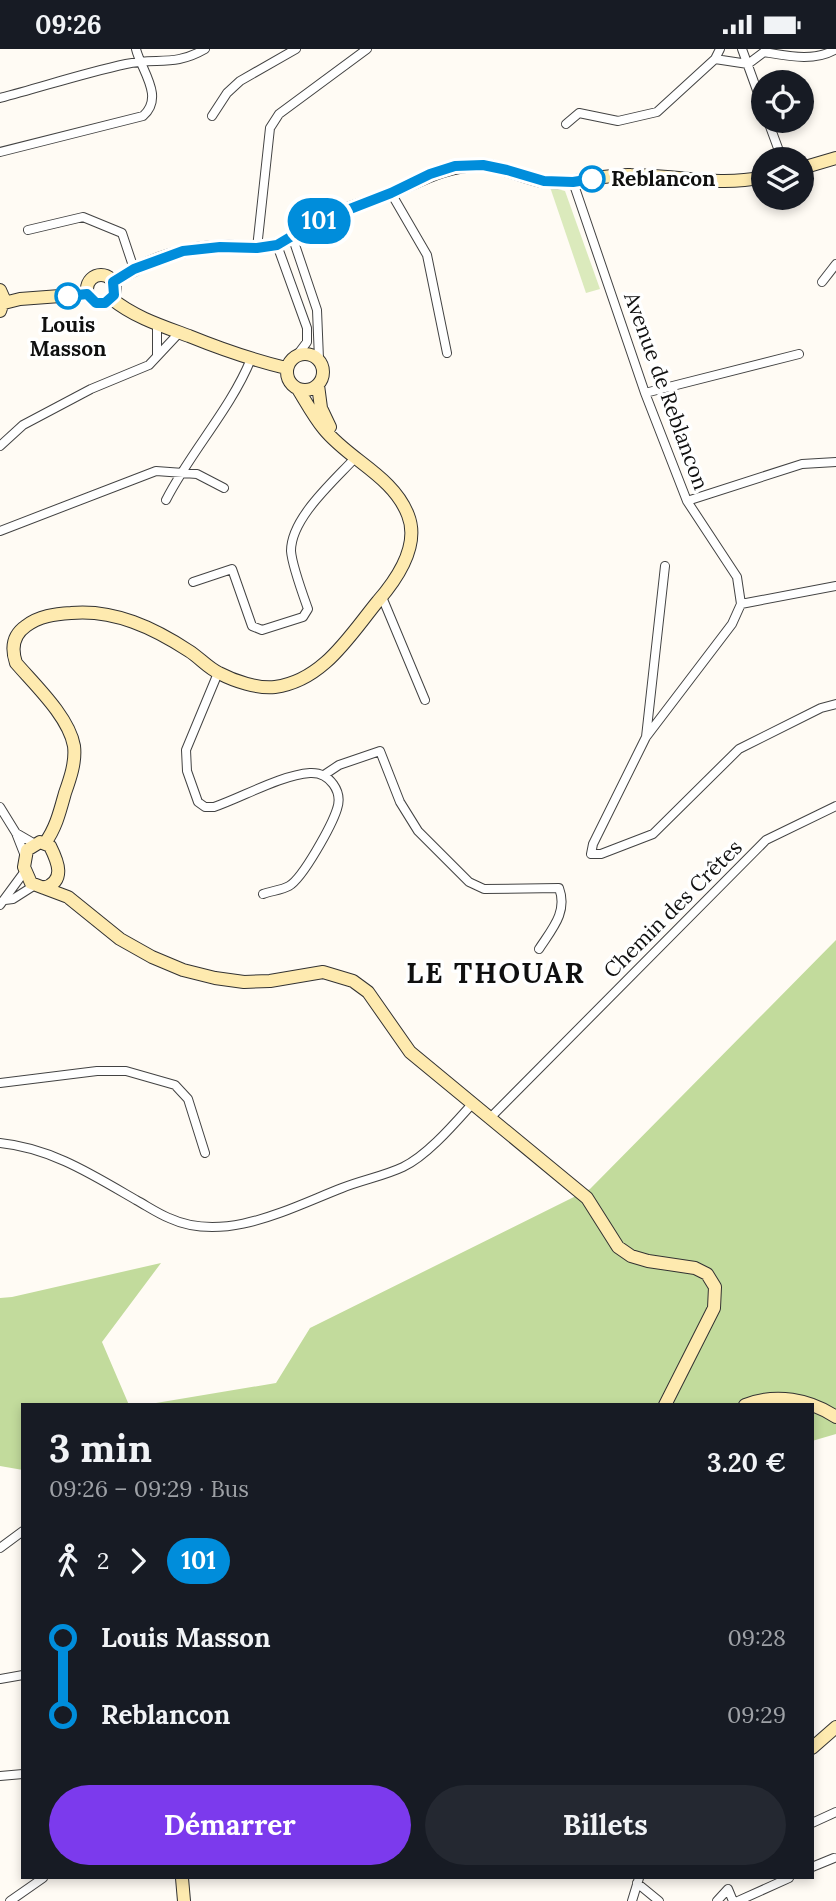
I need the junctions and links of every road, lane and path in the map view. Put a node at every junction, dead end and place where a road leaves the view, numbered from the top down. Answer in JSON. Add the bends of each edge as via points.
{"nodes":[{"id":1,"x":136,"y":49,"type":"edge"},
{"id":2,"x":205,"y":49,"type":"edge"},
{"id":3,"x":296,"y":49,"type":"edge"},
{"id":4,"x":367,"y":49,"type":"edge"},
{"id":5,"x":720,"y":49,"type":"edge"},
{"id":6,"x":742,"y":49,"type":"edge"},
{"id":7,"x":836,"y":49,"type":"edge"},
{"id":8,"x":715,"y":59,"type":"junction"},
{"id":9,"x":139,"y":63,"type":"junction"},
{"id":10,"x":748,"y":64,"type":"junction"},
{"id":11,"x":751,"y":73,"type":"edge"},
{"id":12,"x":0,"y":98,"type":"edge"},
{"id":13,"x":212,"y":116,"type":"dead end"},
{"id":14,"x":566,"y":124,"type":"dead end"},
{"id":15,"x":0,"y":152,"type":"edge"},
{"id":16,"x":836,"y":158,"type":"edge"},
{"id":17,"x":814,"y":164,"type":"edge"},
{"id":18,"x":751,"y":179,"type":"edge"},
{"id":19,"x":573,"y":182,"type":"junction"},
{"id":20,"x":391,"y":193,"type":"junction"},
{"id":21,"x":28,"y":230,"type":"dead end"},
{"id":22,"x":292,"y":236,"type":"junction"},
{"id":23,"x":277,"y":245,"type":"junction"},
{"id":24,"x":257,"y":248,"type":"junction"},
{"id":25,"x":836,"y":264,"type":"edge"},
{"id":26,"x":134,"y":269,"type":"junction"},
{"id":27,"x":113,"y":282,"type":"junction"},
{"id":28,"x":822,"y":282,"type":"dead end"},
{"id":29,"x":87,"y":291,"type":"junction"},
{"id":30,"x":112,"y":299,"type":"junction"},
{"id":31,"x":2,"y":300,"type":"edge"},
{"id":32,"x":157,"y":325,"type":"junction"},
{"id":33,"x":180,"y":333,"type":"junction"},
{"id":34,"x":447,"y":353,"type":"dead end"},
{"id":35,"x":799,"y":353,"type":"dead end"},
{"id":36,"x":298,"y":354,"type":"junction"},
{"id":37,"x":157,"y":356,"type":"junction"},
{"id":38,"x":251,"y":359,"type":"junction"},
{"id":39,"x":319,"y":359,"type":"junction"},
{"id":40,"x":286,"y":368,"type":"junction"},
{"id":41,"x":318,"y":384,"type":"junction"},
{"id":42,"x":298,"y":389,"type":"junction"},
{"id":43,"x":645,"y":393,"type":"junction"},
{"id":44,"x":336,"y":440,"type":"junction"},
{"id":45,"x":0,"y":446,"type":"edge"},
{"id":46,"x":355,"y":458,"type":"junction"},
{"id":47,"x":836,"y":462,"type":"edge"},
{"id":48,"x":179,"y":474,"type":"junction"},
{"id":49,"x":225,"y":488,"type":"dead end"},
{"id":50,"x":166,"y":500,"type":"dead end"},
{"id":51,"x":687,"y":501,"type":"junction"},
{"id":52,"x":0,"y":531,"type":"edge"},
{"id":53,"x":665,"y":566,"type":"dead end"},
{"id":54,"x":193,"y":582,"type":"dead end"},
{"id":55,"x":836,"y":586,"type":"edge"},
{"id":56,"x":382,"y":597,"type":"junction"},
{"id":57,"x":741,"y":604,"type":"junction"},
{"id":58,"x":218,"y":673,"type":"junction"},
{"id":59,"x":425,"y":699,"type":"dead end"},
{"id":60,"x":836,"y":704,"type":"edge"},
{"id":61,"x":646,"y":737,"type":"junction"},
{"id":62,"x":324,"y":775,"type":"junction"},
{"id":63,"x":836,"y":806,"type":"edge"},
{"id":64,"x":0,"y":807,"type":"edge"},
{"id":65,"x":59,"y":816,"type":"junction"},
{"id":66,"x":16,"y":833,"type":"junction"},
{"id":67,"x":40,"y":843,"type":"junction"},
{"id":68,"x":54,"y":855,"type":"junction"},
{"id":69,"x":25,"y":856,"type":"junction"},
{"id":70,"x":25,"y":871,"type":"junction"},
{"id":71,"x":59,"y":876,"type":"junction"},
{"id":72,"x":39,"y":886,"type":"junction"},
{"id":73,"x":263,"y":894,"type":"dead end"},
{"id":74,"x":68,"y":897,"type":"junction"},
{"id":75,"x":3,"y":903,"type":"edge"},
{"id":76,"x":539,"y":949,"type":"dead end"},
{"id":77,"x":0,"y":1083,"type":"edge"},
{"id":78,"x":473,"y":1103,"type":"junction"},
{"id":79,"x":491,"y":1117,"type":"junction"},
{"id":80,"x":0,"y":1143,"type":"edge"},
{"id":81,"x":205,"y":1153,"type":"dead end"},
{"id":82,"x":667,"y":1403,"type":"edge"},
{"id":83,"x":751,"y":1403,"type":"edge"},
{"id":84,"x":807,"y":1403,"type":"edge"},
{"id":85,"x":814,"y":1405,"type":"edge"},
{"id":86,"x":836,"y":1417,"type":"edge"},
{"id":87,"x":21,"y":1532,"type":"edge"},
{"id":88,"x":0,"y":1548,"type":"edge"},
{"id":89,"x":21,"y":1675,"type":"edge"},
{"id":90,"x":0,"y":1679,"type":"edge"},
{"id":91,"x":836,"y":1727,"type":"edge"},
{"id":92,"x":814,"y":1746,"type":"edge"},
{"id":93,"x":21,"y":1774,"type":"edge"},
{"id":94,"x":0,"y":1776,"type":"edge"},
{"id":95,"x":836,"y":1812,"type":"edge"},
{"id":96,"x":814,"y":1822,"type":"edge"},
{"id":97,"x":834,"y":1858,"type":"dead end"},
{"id":98,"x":814,"y":1866,"type":"edge"},
{"id":99,"x":42,"y":1879,"type":"edge"},
{"id":100,"x":182,"y":1879,"type":"edge"},
{"id":101,"x":723,"y":1879,"type":"edge"},
{"id":102,"x":787,"y":1879,"type":"edge"},
{"id":103,"x":638,"y":1880,"type":"edge"},
{"id":104,"x":728,"y":1889,"type":"junction"},
{"id":105,"x":10,"y":1901,"type":"edge"},
{"id":106,"x":184,"y":1901,"type":"edge"},
{"id":107,"x":632,"y":1901,"type":"edge"},
{"id":108,"x":659,"y":1901,"type":"edge"},
{"id":109,"x":717,"y":1901,"type":"edge"},
{"id":110,"x":735,"y":1901,"type":"edge"}],
"edges":[{"from":1,"to":9,"type":"street"},
{"from":2,"to":9,"type":"street","via":[[174,62]]},
{"from":3,"to":13,"type":"street","via":[[240,81]]},
{"from":4,"to":24,"type":"street","via":[[279,114],[270,128]]},
{"from":5,"to":8,"type":"street"},
{"from":6,"to":10,"type":"street"},
{"from":7,"to":10,"type":"street","via":[[824,57],[764,52]]},
{"from":8,"to":10,"type":"street"},
{"from":8,"to":14,"type":"street","via":[[657,111],[618,121],[579,113]]},
{"from":9,"to":12,"type":"street"},
{"from":9,"to":15,"type":"street","via":[[146,69],[153,101],[143,115]]},
{"from":10,"to":11,"type":"street"},
{"from":16,"to":17,"type":"street"},
{"from":18,"to":19,"type":"street","via":[[694,181],[630,174]]},
{"from":19,"to":20,"type":"street","via":[[544,181],[483,165],[455,166]]},
{"from":19,"to":43,"type":"street","name":"Avenue de Reblancon"},
{"from":20,"to":22,"type":"street"},
{"from":20,"to":34,"type":"street","via":[[427,255]]},
{"from":21,"to":26,"type":"street","via":[[83,216],[122,233]]},
{"from":22,"to":23,"type":"street"},
{"from":22,"to":39,"type":"street","via":[[317,310]]},
{"from":23,"to":24,"type":"street"},
{"from":23,"to":36,"type":"street","via":[[307,328],[307,342]]},
{"from":24,"to":26,"type":"street","via":[[183,251]]},
{"from":25,"to":28,"type":"street"},
{"from":26,"to":27,"type":"street"},
{"from":27,"to":29,"type":"street","via":[[100,275],[91,278]]},
{"from":27,"to":30,"type":"street"},
{"from":29,"to":30,"type":"street","via":[[96,303]]},
{"from":29,"to":31,"type":"street"},
{"from":30,"to":32,"type":"street"},
{"from":32,"to":33,"type":"street"},
{"from":32,"to":37,"type":"street"},
{"from":33,"to":37,"type":"street"},
{"from":33,"to":38,"type":"street"},
{"from":35,"to":43,"type":"street"},
{"from":36,"to":39,"type":"street"},
{"from":36,"to":40,"type":"street"},
{"from":37,"to":45,"type":"street","via":[[149,366],[91,389],[23,425]]},
{"from":38,"to":40,"type":"street"},
{"from":38,"to":48,"type":"street","via":[[242,381]]},
{"from":39,"to":41,"type":"street","via":[[324,371]]},
{"from":40,"to":42,"type":"street","via":[[288,380]]},
{"from":41,"to":42,"type":"street"},
{"from":41,"to":44,"type":"street","via":[[321,408]]},
{"from":42,"to":44,"type":"street","via":[[324,430]]},
{"from":43,"to":51,"type":"street","name":"Avenue de Reblancon"},
{"from":44,"to":46,"type":"street"},
{"from":46,"to":54,"type":"street","via":[[306,512],[297,531],[291,551],[307,609],[303,617],[262,630],[252,626],[232,569]]},
{"from":46,"to":56,"type":"street","via":[[397,493],[409,517],[409,549]]},
{"from":47,"to":51,"type":"street","via":[[802,464]]},
{"from":48,"to":49,"type":"street","via":[[197,474]]},
{"from":48,"to":50,"type":"street"},
{"from":48,"to":52,"type":"street","via":[[156,471]]},
{"from":51,"to":57,"type":"street","name":"Avenue de Reblancon","via":[[737,577]]},
{"from":53,"to":61,"type":"street"},
{"from":55,"to":57,"type":"street"},
{"from":56,"to":58,"type":"street","via":[[329,661],[297,682],[256,685]]},
{"from":56,"to":59,"type":"street"},
{"from":57,"to":61,"type":"street","via":[[732,624]]},
{"from":58,"to":62,"type":"street","via":[[186,750],[187,771],[198,802],[214,807],[275,783],[312,773]]},
{"from":58,"to":65,"type":"street","via":[[190,651],[137,622],[109,614],[50,615],[16,634],[16,663],[71,735],[72,770]]},
{"from":60,"to":61,"type":"street","via":[[739,749],[653,834],[591,855]]},
{"from":62,"to":73,"type":"street","via":[[339,793],[338,808],[307,866],[289,886]]},
{"from":62,"to":76,"type":"street","via":[[380,751],[400,802],[418,831],[469,882],[484,890],[559,888],[562,908]]},
{"from":63,"to":79,"type":"street","name":"Chemin des Crêtes","via":[[766,840]]},
{"from":64,"to":66,"type":"street"},
{"from":65,"to":67,"type":"street"},
{"from":65,"to":68,"type":"street"},
{"from":66,"to":67,"type":"street"},
{"from":66,"to":69,"type":"street"},
{"from":67,"to":68,"type":"street"},
{"from":67,"to":69,"type":"street"},
{"from":68,"to":71,"type":"street"},
{"from":69,"to":70,"type":"street"},
{"from":70,"to":72,"type":"street"},
{"from":70,"to":75,"type":"street"},
{"from":71,"to":72,"type":"street","via":[[55,882]]},
{"from":71,"to":74,"type":"street"},
{"from":72,"to":74,"type":"street"},
{"from":72,"to":75,"type":"street"},
{"from":74,"to":78,"type":"street","via":[[120,939],[183,970],[244,982],[323,972],[353,981],[368,992],[410,1052]]},
{"from":77,"to":81,"type":"street","via":[[126,1071],[175,1085],[188,1099]]},
{"from":78,"to":79,"type":"street"},
{"from":78,"to":80,"type":"street","via":[[443,1136],[404,1167],[234,1225],[210,1227],[170,1219],[54,1155]]},
{"from":79,"to":82,"type":"street","via":[[587,1198],[618,1247],[648,1261],[695,1268],[707,1274],[715,1287],[714,1308]]},
{"from":83,"to":84,"type":"street","via":[[793,1399]]},
{"from":85,"to":86,"type":"street"},
{"from":87,"to":88,"type":"street"},
{"from":89,"to":90,"type":"street"},
{"from":91,"to":92,"type":"street"},
{"from":93,"to":94,"type":"street"},
{"from":95,"to":96,"type":"street"},
{"from":97,"to":98,"type":"street"},
{"from":99,"to":105,"type":"street"},
{"from":100,"to":106,"type":"street"},
{"from":101,"to":104,"type":"street"},
{"from":102,"to":110,"type":"street"},
{"from":103,"to":107,"type":"street"},
{"from":103,"to":108,"type":"street"},
{"from":104,"to":109,"type":"street"},
{"from":104,"to":110,"type":"street"}]}
